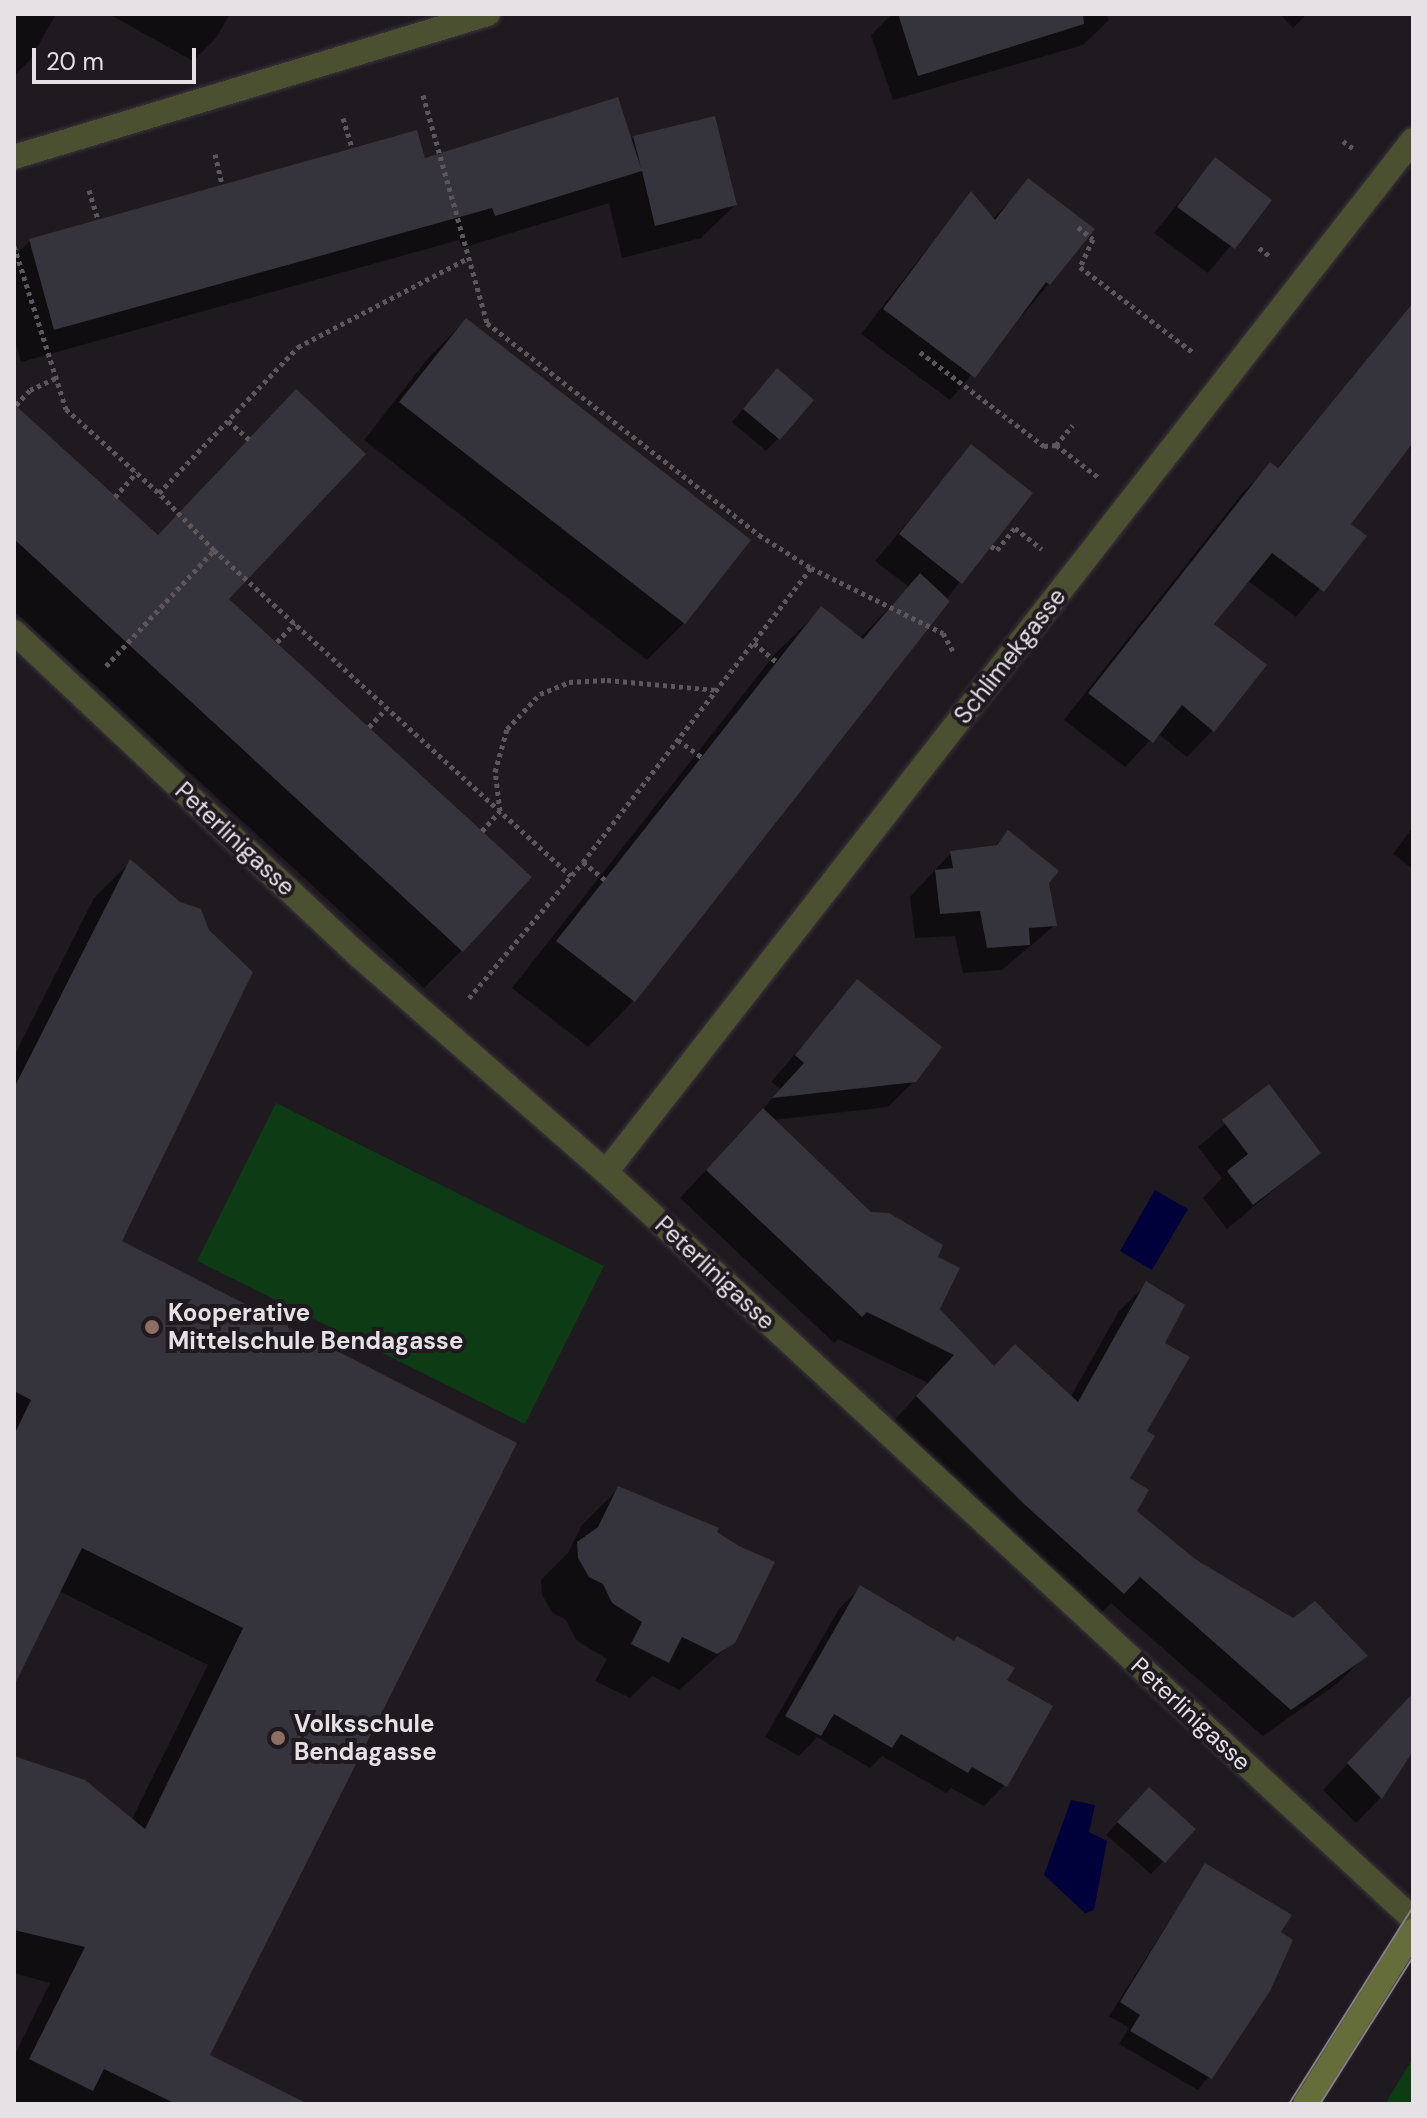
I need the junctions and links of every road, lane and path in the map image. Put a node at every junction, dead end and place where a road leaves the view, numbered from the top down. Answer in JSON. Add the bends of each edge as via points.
{"nodes":[{"id":1,"x":488,"y":14,"type":"edge"},
{"id":2,"x":451,"y":18,"type":"edge"},
{"id":3,"x":423,"y":95,"type":"dead end"},
{"id":4,"x":343,"y":118,"type":"dead end"},
{"id":5,"x":1413,"y":140,"type":"edge"},
{"id":6,"x":352,"y":148,"type":"dead end"},
{"id":7,"x":215,"y":154,"type":"dead end"},
{"id":8,"x":14,"y":157,"type":"edge"},
{"id":9,"x":222,"y":185,"type":"dead end"},
{"id":10,"x":89,"y":190,"type":"dead end"},
{"id":11,"x":98,"y":220,"type":"dead end"},
{"id":12,"x":1078,"y":227,"type":"dead end"},
{"id":13,"x":14,"y":246,"type":"edge"},
{"id":14,"x":466,"y":259,"type":"junction"},
{"id":15,"x":505,"y":336,"type":"junction"},
{"id":16,"x":499,"y":344,"type":"dead end"},
{"id":17,"x":1183,"y":346,"type":"dead end"},
{"id":18,"x":920,"y":352,"type":"dead end"},
{"id":19,"x":56,"y":378,"type":"junction"},
{"id":20,"x":16,"y":405,"type":"edge"},
{"id":21,"x":228,"y":421,"type":"junction"},
{"id":22,"x":1073,"y":425,"type":"dead end"},
{"id":23,"x":249,"y":439,"type":"dead end"},
{"id":24,"x":1056,"y":445,"type":"junction"},
{"id":25,"x":1088,"y":469,"type":"dead end"},
{"id":26,"x":137,"y":472,"type":"junction"},
{"id":27,"x":159,"y":493,"type":"junction"},
{"id":28,"x":115,"y":497,"type":"dead end"},
{"id":29,"x":715,"y":500,"type":"junction"},
{"id":30,"x":709,"y":507,"type":"dead end"},
{"id":31,"x":1031,"y":541,"type":"dead end"},
{"id":32,"x":991,"y":546,"type":"dead end"},
{"id":33,"x":214,"y":550,"type":"junction"},
{"id":34,"x":811,"y":568,"type":"junction"},
{"id":35,"x":295,"y":623,"type":"junction"},
{"id":36,"x":14,"y":632,"type":"edge"},
{"id":37,"x":277,"y":642,"type":"dead end"},
{"id":38,"x":754,"y":643,"type":"junction"},
{"id":39,"x":953,"y":651,"type":"dead end"},
{"id":40,"x":777,"y":662,"type":"dead end"},
{"id":41,"x":105,"y":667,"type":"dead end"},
{"id":42,"x":716,"y":690,"type":"junction"},
{"id":43,"x":387,"y":708,"type":"junction"},
{"id":44,"x":369,"y":727,"type":"dead end"},
{"id":45,"x":678,"y":740,"type":"junction"},
{"id":46,"x":701,"y":757,"type":"dead end"},
{"id":47,"x":500,"y":811,"type":"junction"},
{"id":48,"x":482,"y":831,"type":"dead end"},
{"id":49,"x":583,"y":862,"type":"junction"},
{"id":50,"x":571,"y":876,"type":"junction"},
{"id":51,"x":605,"y":880,"type":"dead end"},
{"id":52,"x":443,"y":1029,"type":"junction"},
{"id":53,"x":606,"y":1172,"type":"junction"},
{"id":54,"x":1413,"y":1919,"type":"edge"},
{"id":55,"x":1413,"y":1931,"type":"edge"},
{"id":56,"x":1305,"y":2104,"type":"edge"}],
"edges":[{"from":1,"to":2,"type":"street"},
{"from":2,"to":8,"type":"street"},
{"from":3,"to":14,"type":"path"},
{"from":4,"to":6,"type":"path"},
{"from":5,"to":53,"type":"street","name":"Schlimekgasse"},
{"from":7,"to":9,"type":"path"},
{"from":10,"to":11,"type":"path"},
{"from":12,"to":17,"type":"path","via":[[1093,239],[1080,267]]},
{"from":13,"to":19,"type":"path"},
{"from":14,"to":15,"type":"path","via":[[487,323]]},
{"from":14,"to":21,"type":"path","via":[[298,347]]},
{"from":15,"to":16,"type":"path"},
{"from":15,"to":29,"type":"path"},
{"from":18,"to":24,"type":"path","via":[[1044,446]]},
{"from":19,"to":20,"type":"path","via":[[30,390]]},
{"from":19,"to":26,"type":"path","via":[[66,409]]},
{"from":21,"to":23,"type":"path"},
{"from":21,"to":27,"type":"path"},
{"from":22,"to":24,"type":"path"},
{"from":24,"to":25,"type":"path"},
{"from":26,"to":27,"type":"path"},
{"from":26,"to":28,"type":"path"},
{"from":27,"to":33,"type":"path"},
{"from":29,"to":30,"type":"path"},
{"from":29,"to":34,"type":"path"},
{"from":31,"to":32,"type":"path","via":[[1015,528],[997,550]]},
{"from":33,"to":35,"type":"path"},
{"from":33,"to":41,"type":"path"},
{"from":34,"to":38,"type":"path"},
{"from":34,"to":39,"type":"path","via":[[943,633]]},
{"from":35,"to":37,"type":"path"},
{"from":35,"to":43,"type":"path"},
{"from":36,"to":52,"type":"street","name":"Peterlinigasse"},
{"from":38,"to":40,"type":"path"},
{"from":38,"to":42,"type":"path"},
{"from":42,"to":45,"type":"path"},
{"from":42,"to":47,"type":"path","via":[[607,680],[569,682],[540,694],[521,710],[498,750]]},
{"from":43,"to":44,"type":"path"},
{"from":43,"to":47,"type":"path"},
{"from":45,"to":46,"type":"path"},
{"from":45,"to":49,"type":"path"},
{"from":47,"to":48,"type":"path"},
{"from":47,"to":50,"type":"path"},
{"from":49,"to":50,"type":"path"},
{"from":49,"to":51,"type":"path"},
{"from":50,"to":52,"type":"path"},
{"from":52,"to":53,"type":"street","name":"Peterlinigasse"},
{"from":53,"to":54,"type":"street","name":"Peterlinigasse"},
{"from":55,"to":56,"type":"main road"}]}
